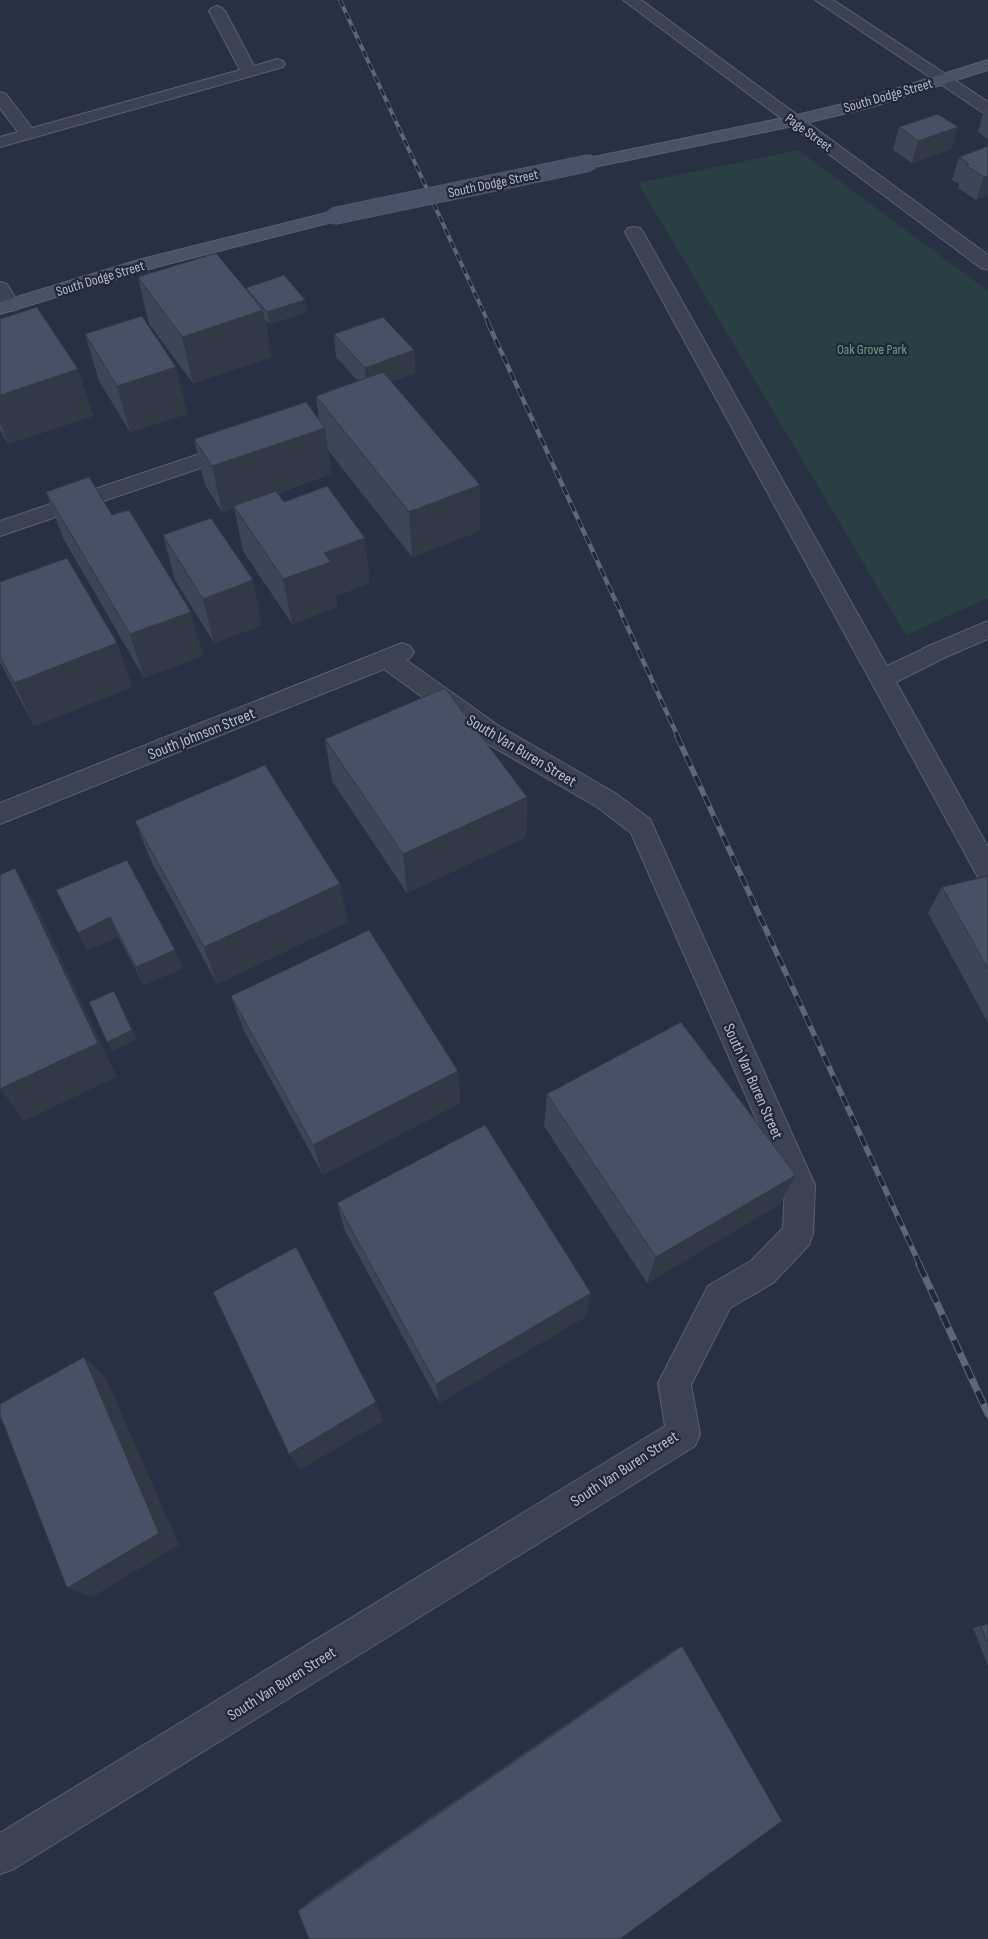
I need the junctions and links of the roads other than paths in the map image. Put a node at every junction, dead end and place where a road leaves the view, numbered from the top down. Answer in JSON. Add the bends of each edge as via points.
{"nodes":[{"id":1,"x":631,"y":0,"type":"edge"},
{"id":2,"x":824,"y":0,"type":"edge"},
{"id":3,"x":217,"y":10,"type":"dead end"},
{"id":4,"x":277,"y":64,"type":"dead end"},
{"id":5,"x":988,"y":65,"type":"edge"},
{"id":6,"x":249,"y":72,"type":"junction"},
{"id":7,"x":943,"y":79,"type":"junction"},
{"id":8,"x":0,"y":97,"type":"edge"},
{"id":9,"x":988,"y":109,"type":"edge"},
{"id":10,"x":793,"y":121,"type":"junction"},
{"id":11,"x":28,"y":134,"type":"junction"},
{"id":12,"x":0,"y":142,"type":"edge"},
{"id":13,"x":634,"y":232,"type":"dead end"},
{"id":14,"x":988,"y":264,"type":"edge"},
{"id":15,"x":0,"y":288,"type":"edge"},
{"id":16,"x":6,"y":306,"type":"edge"},
{"id":17,"x":254,"y":442,"type":"edge"},
{"id":18,"x":0,"y":529,"type":"edge"},
{"id":19,"x":988,"y":629,"type":"edge"},
{"id":20,"x":394,"y":655,"type":"joint"},
{"id":21,"x":881,"y":678,"type":"junction"},
{"id":22,"x":0,"y":814,"type":"edge"},
{"id":23,"x":988,"y":871,"type":"edge"},
{"id":24,"x":0,"y":1855,"type":"edge"}],
"edges":[{"from":1,"to":10,"type":"street","name":"Page Street"},
{"from":2,"to":7,"type":"street"},
{"from":3,"to":6,"type":"street"},
{"from":4,"to":6,"type":"street"},
{"from":5,"to":7,"type":"main road","name":"South Dodge Street"},
{"from":6,"to":11,"type":"street"},
{"from":7,"to":9,"type":"street"},
{"from":7,"to":10,"type":"main road","name":"South Dodge Street","via":[[868,103]]},
{"from":8,"to":11,"type":"street"},
{"from":10,"to":14,"type":"street","name":"Page Street"},
{"from":10,"to":16,"type":"main road","name":"South Dodge Street","bridge":true,"via":[[334,216],[149,263]]},
{"from":11,"to":12,"type":"street"},
{"from":13,"to":21,"type":"street"},
{"from":15,"to":16,"type":"street"},
{"from":17,"to":18,"type":"street"},
{"from":19,"to":21,"type":"street"},
{"from":20,"to":22,"type":"street","name":"South Johnson Street"},
{"from":20,"to":24,"type":"street","name":"South Van Buren Street","via":[[490,733],[606,800],[641,826],[800,1185],[798,1234],[762,1272],[719,1297],[674,1383],[683,1434]]},
{"from":21,"to":23,"type":"street"}]}
